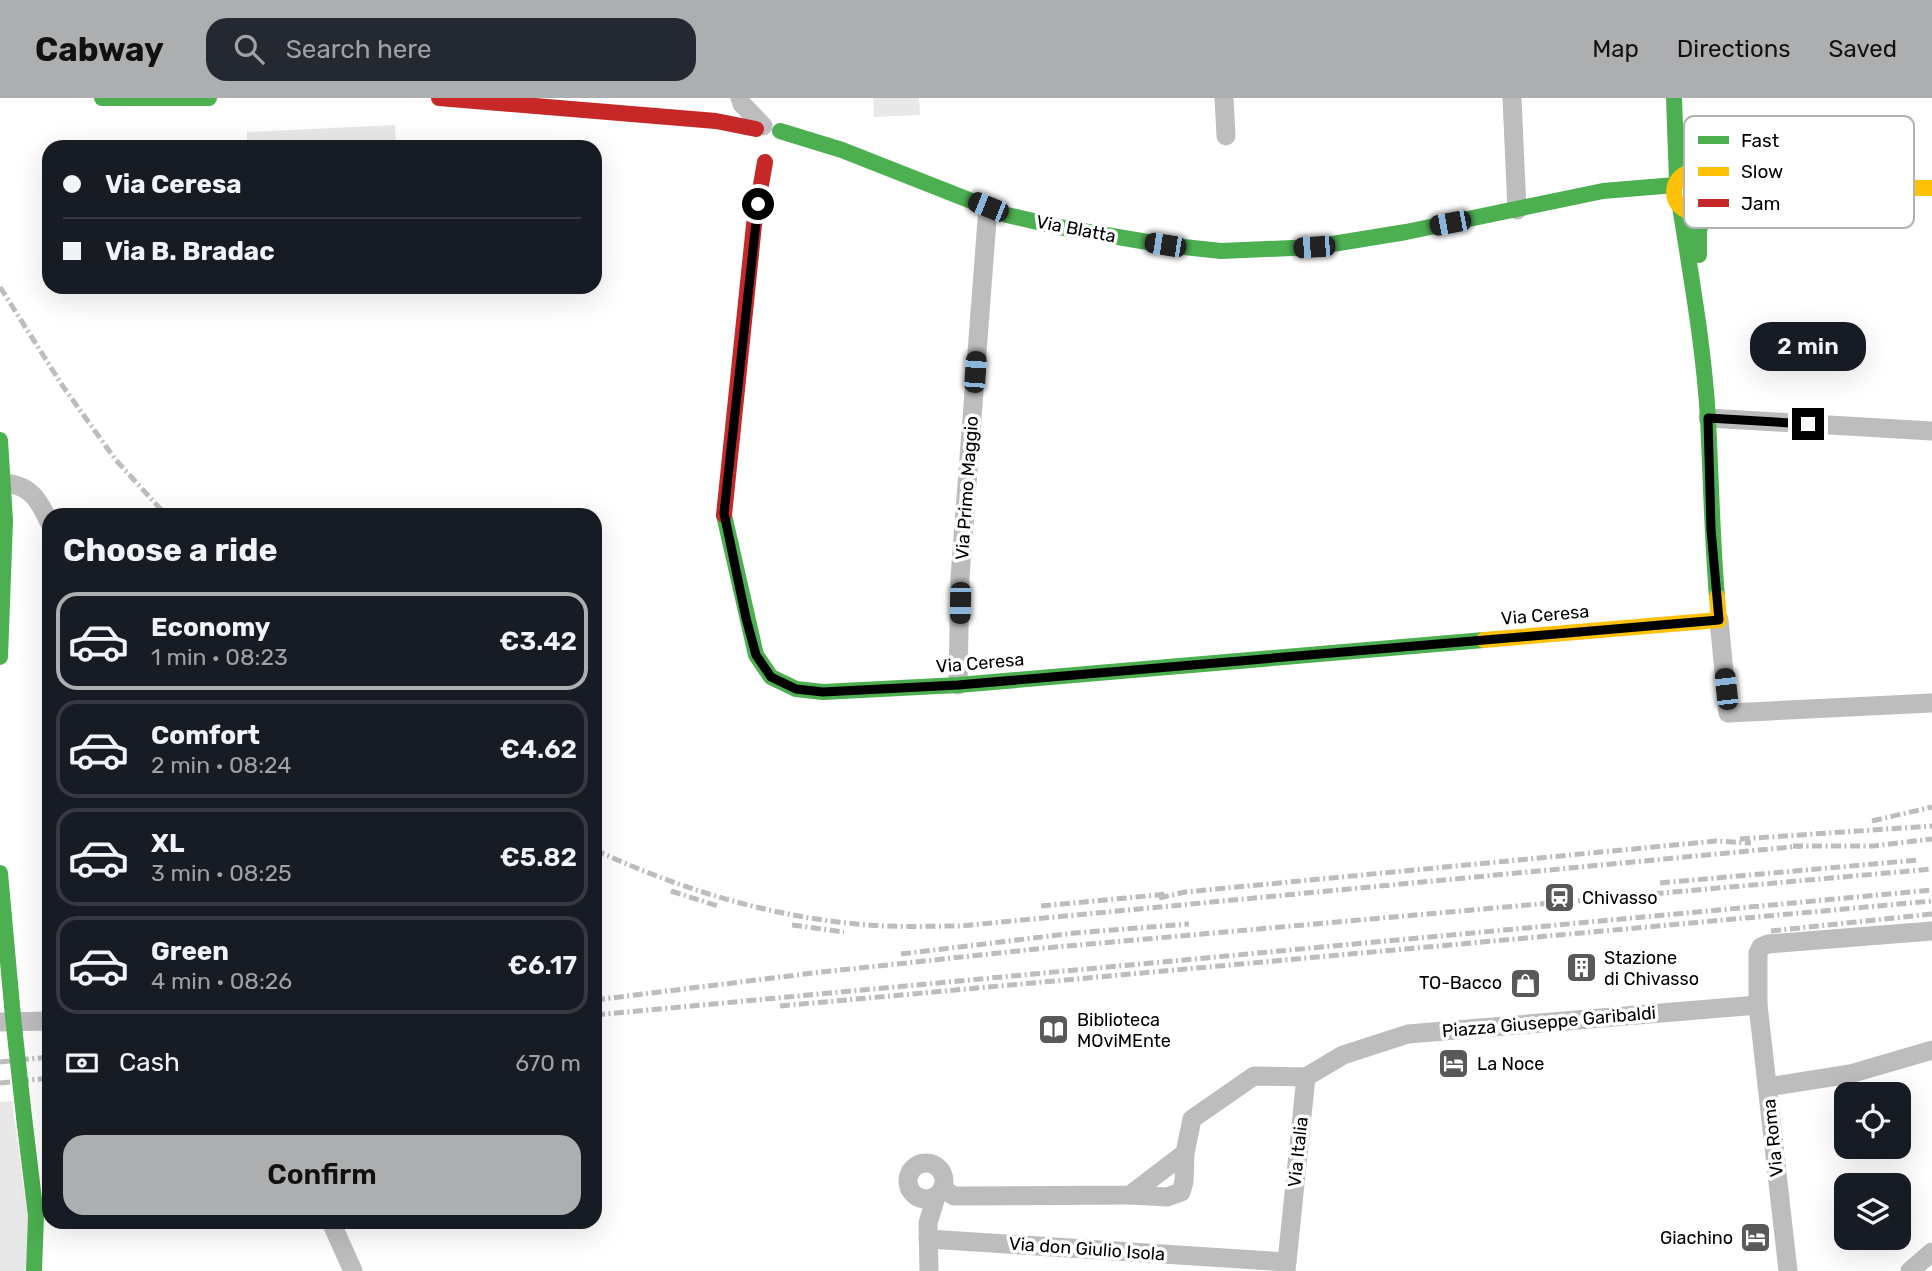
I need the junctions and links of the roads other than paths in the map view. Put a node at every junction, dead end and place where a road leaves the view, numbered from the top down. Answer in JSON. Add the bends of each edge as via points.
{"nodes":[{"id":1,"x":102,"y":98,"type":"edge"},
{"id":2,"x":209,"y":98,"type":"edge"},
{"id":3,"x":439,"y":98,"type":"edge"},
{"id":4,"x":740,"y":98,"type":"edge"},
{"id":5,"x":1224,"y":98,"type":"edge"},
{"id":6,"x":1512,"y":98,"type":"edge"},
{"id":7,"x":1674,"y":98,"type":"edge"},
{"id":8,"x":141,"y":99,"type":"edge"},
{"id":9,"x":1676,"y":125,"type":"junction"},
{"id":10,"x":1226,"y":136,"type":"dead end"},
{"id":11,"x":757,"y":137,"type":"junction"},
{"id":12,"x":1684,"y":143,"type":"edge"},
{"id":13,"x":776,"y":156,"type":"junction"},
{"id":14,"x":1684,"y":176,"type":"edge"},
{"id":15,"x":1676,"y":183,"type":"junction"},
{"id":16,"x":1914,"y":188,"type":"edge"},
{"id":17,"x":1932,"y":188,"type":"edge"},
{"id":18,"x":1680,"y":206,"type":"junction"},
{"id":19,"x":988,"y":207,"type":"junction"},
{"id":20,"x":1684,"y":208,"type":"edge"},
{"id":21,"x":1517,"y":210,"type":"junction"},
{"id":22,"x":1701,"y":228,"type":"edge"},
{"id":23,"x":1697,"y":311,"type":"junction"},
{"id":24,"x":1708,"y":418,"type":"junction"},
{"id":25,"x":1932,"y":431,"type":"edge"},
{"id":26,"x":0,"y":440,"type":"edge"},
{"id":27,"x":6,"y":483,"type":"junction"},
{"id":28,"x":42,"y":509,"type":"edge"},
{"id":29,"x":1719,"y":620,"type":"junction"},
{"id":30,"x":0,"y":657,"type":"edge"},
{"id":31,"x":958,"y":685,"type":"junction"},
{"id":32,"x":1932,"y":703,"type":"edge"},
{"id":33,"x":0,"y":873,"type":"edge"},
{"id":34,"x":1932,"y":931,"type":"edge"},
{"id":35,"x":1758,"y":1005,"type":"junction"},
{"id":36,"x":6,"y":1019,"type":"edge"},
{"id":37,"x":42,"y":1021,"type":"edge"},
{"id":38,"x":1932,"y":1050,"type":"edge"},
{"id":39,"x":1306,"y":1077,"type":"junction"},
{"id":40,"x":1767,"y":1087,"type":"junction"},
{"id":41,"x":1185,"y":1153,"type":"junction"},
{"id":42,"x":1130,"y":1195,"type":"junction"},
{"id":43,"x":334,"y":1229,"type":"edge"},
{"id":44,"x":928,"y":1231,"type":"junction"},
{"id":45,"x":1932,"y":1252,"type":"edge"},
{"id":46,"x":1286,"y":1266,"type":"edge"},
{"id":47,"x":34,"y":1271,"type":"edge"},
{"id":48,"x":353,"y":1271,"type":"edge"},
{"id":49,"x":929,"y":1271,"type":"edge"},
{"id":50,"x":1788,"y":1271,"type":"edge"},
{"id":51,"x":1910,"y":1271,"type":"edge"}],
"edges":[{"from":1,"to":8,"type":"street"},
{"from":2,"to":8,"type":"street"},
{"from":3,"to":11,"type":"street","name":"Via Blatta","via":[[716,121]]},
{"from":4,"to":11,"type":"street"},
{"from":5,"to":10,"type":"street"},
{"from":6,"to":21,"type":"street"},
{"from":7,"to":9,"type":"street"},
{"from":9,"to":12,"type":"street"},
{"from":9,"to":15,"type":"street"},
{"from":11,"to":13,"type":"street"},
{"from":11,"to":13,"type":"street","name":"Via Ceresa","via":[[785,140]]},
{"from":11,"to":19,"type":"street","name":"Via Blatta","via":[[842,150]]},
{"from":13,"to":31,"type":"street","name":"Via Ceresa","via":[[754,225],[724,512],[756,655],[771,677],[796,689],[823,692]]},
{"from":14,"to":15,"type":"street"},
{"from":15,"to":18,"type":"street","via":[[1674,196]]},
{"from":15,"to":21,"type":"street","name":"Via Blatta","via":[[1603,191]]},
{"from":16,"to":17,"type":"street"},
{"from":18,"to":20,"type":"street"},
{"from":18,"to":23,"type":"street"},
{"from":19,"to":21,"type":"street","name":"Via Blatta","via":[[1059,227],[1221,251],[1314,247]]},
{"from":19,"to":31,"type":"street","name":"Via Primo Maggio","via":[[960,577]]},
{"from":22,"to":23,"type":"street"},
{"from":23,"to":24,"type":"street"},
{"from":24,"to":25,"type":"street"},
{"from":24,"to":29,"type":"street"},
{"from":26,"to":27,"type":"street"},
{"from":27,"to":28,"type":"street","via":[[33,493]]},
{"from":27,"to":30,"type":"street"},
{"from":29,"to":31,"type":"street","name":"Via Ceresa"},
{"from":29,"to":32,"type":"street","via":[[1728,713]]},
{"from":33,"to":36,"type":"street"},
{"from":34,"to":35,"type":"street","name":"Via Roma","via":[[1768,944],[1758,953]]},
{"from":35,"to":39,"type":"street","name":"Piazza Giuseppe Garibaldi","via":[[1408,1034],[1343,1055]]},
{"from":35,"to":40,"type":"street","name":"Via Roma"},
{"from":36,"to":37,"type":"street"},
{"from":36,"to":47,"type":"street","bridge":true,"via":[[24,1117],[34,1208]]},
{"from":38,"to":40,"type":"street","via":[[1850,1074]]},
{"from":39,"to":41,"type":"street","via":[[1254,1076],[1192,1119]]},
{"from":39,"to":46,"type":"street","name":"Via Italia"},
{"from":40,"to":50,"type":"street","name":"Via Roma"},
{"from":41,"to":42,"type":"street"},
{"from":41,"to":42,"type":"street","via":[[1181,1192],[1167,1197]]},
{"from":42,"to":44,"type":"street","via":[[932,1194]]},
{"from":43,"to":48,"type":"street"},
{"from":44,"to":46,"type":"street","name":"Via don Giulio Isola"},
{"from":44,"to":49,"type":"street"},
{"from":45,"to":51,"type":"street"}]}
